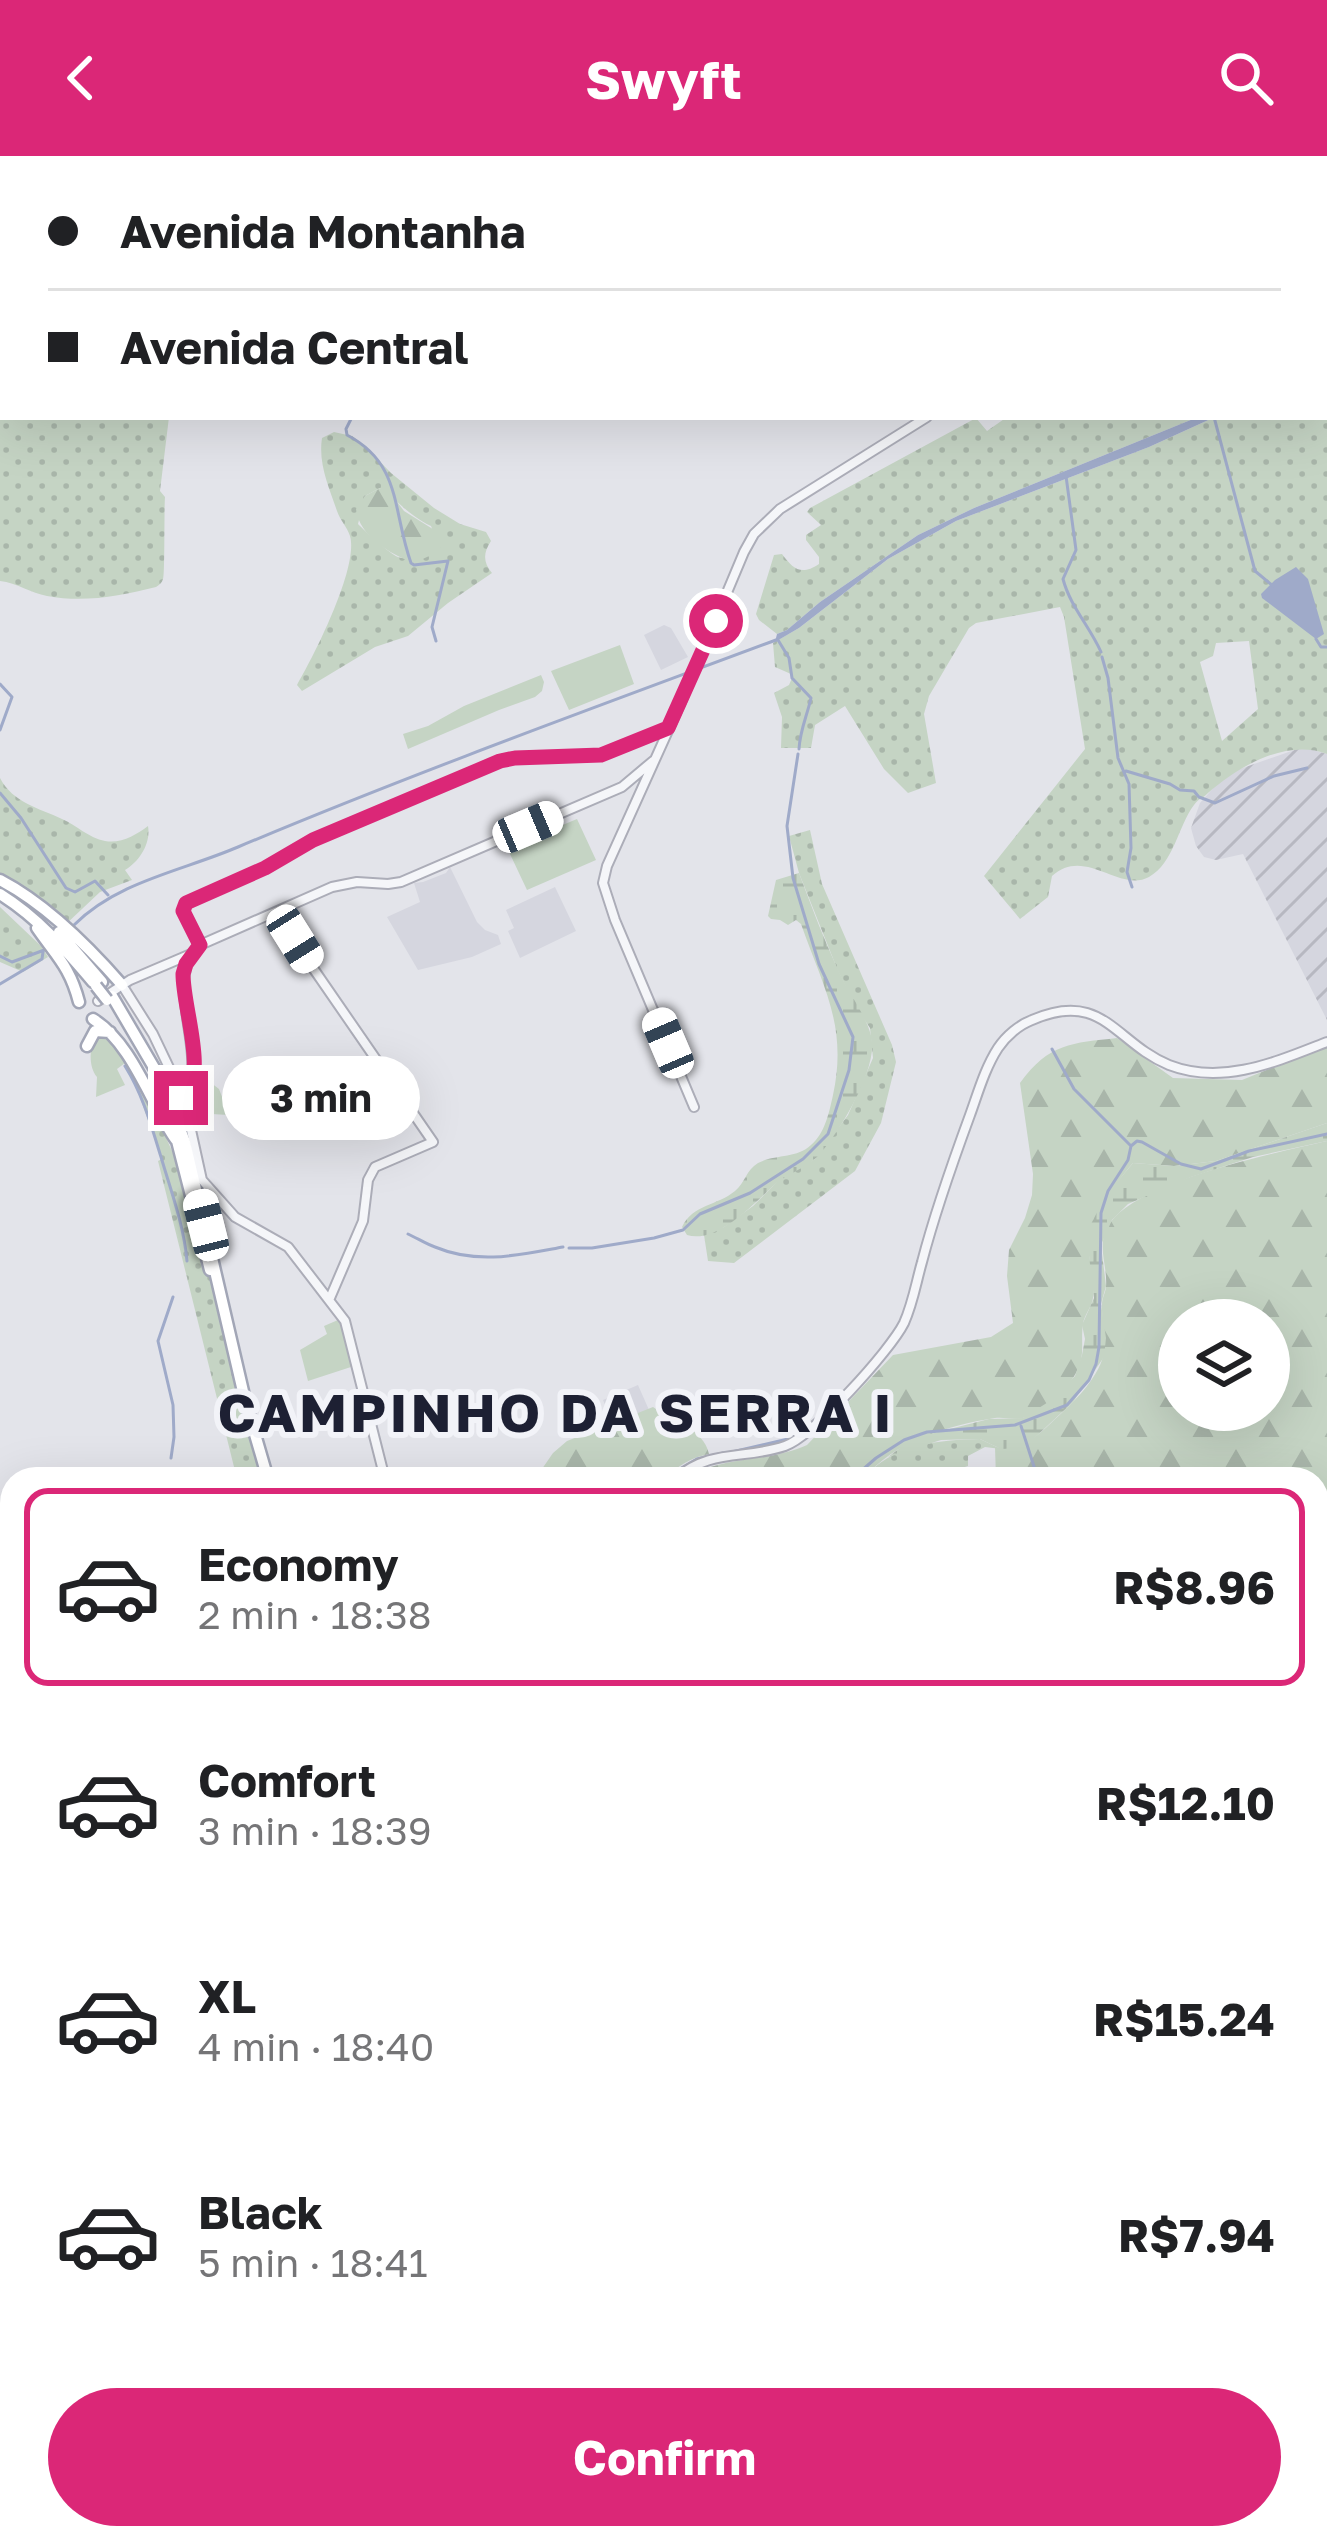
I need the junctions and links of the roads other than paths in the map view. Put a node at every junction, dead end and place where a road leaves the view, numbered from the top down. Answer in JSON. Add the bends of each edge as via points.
{"nodes":[{"id":1,"x":922,"y":420,"type":"edge"},
{"id":2,"x":668,"y":728,"type":"junction"},
{"id":3,"x":568,"y":758,"type":"junction"},
{"id":4,"x":655,"y":760,"type":"junction"},
{"id":5,"x":567,"y":773,"type":"dead end"},
{"id":6,"x":0,"y":886,"type":"edge"},
{"id":7,"x":282,"y":908,"type":"junction"},
{"id":8,"x":55,"y":933,"type":"junction"},
{"id":9,"x":200,"y":945,"type":"junction"},
{"id":10,"x":69,"y":948,"type":"junction"},
{"id":11,"x":191,"y":955,"type":"junction"},
{"id":12,"x":178,"y":960,"type":"junction"},
{"id":13,"x":183,"y":974,"type":"junction"},
{"id":14,"x":122,"y":985,"type":"junction"},
{"id":15,"x":106,"y":999,"type":"junction"},
{"id":16,"x":79,"y":1002,"type":"dead end"},
{"id":17,"x":93,"y":1019,"type":"dead end"},
{"id":18,"x":111,"y":1033,"type":"junction"},
{"id":19,"x":1327,"y":1042,"type":"edge"},
{"id":20,"x":87,"y":1046,"type":"dead end"},
{"id":21,"x":181,"y":1098,"type":"junction"},
{"id":22,"x":694,"y":1107,"type":"dead end"},
{"id":23,"x":178,"y":1143,"type":"junction"},
{"id":24,"x":202,"y":1180,"type":"junction"},
{"id":25,"x":214,"y":1256,"type":"junction"},
{"id":26,"x":220,"y":1293,"type":"junction"},
{"id":27,"x":330,"y":1298,"type":"junction"},
{"id":28,"x":265,"y":1467,"type":"edge"},
{"id":29,"x":382,"y":1467,"type":"edge"},
{"id":30,"x":692,"y":1467,"type":"edge"}],
"edges":[{"from":1,"to":2,"type":"street","via":[[766,521],[744,552]]},
{"from":2,"to":3,"type":"street","via":[[601,755]]},
{"from":2,"to":4,"type":"street"},
{"from":3,"to":5,"type":"street"},
{"from":3,"to":9,"type":"street","via":[[500,761],[186,903]]},
{"from":4,"to":7,"type":"street","via":[[622,787],[401,882],[348,882]]},
{"from":4,"to":22,"type":"street","via":[[603,883]]},
{"from":6,"to":8,"type":"main road"},
{"from":6,"to":8,"type":"main road"},
{"from":7,"to":9,"type":"street"},
{"from":7,"to":27,"type":"street","via":[[433,1142],[375,1167],[363,1221]]},
{"from":8,"to":10,"type":"main road"},
{"from":9,"to":11,"type":"street"},
{"from":10,"to":14,"type":"main road"},
{"from":10,"to":15,"type":"main road","bridge":true},
{"from":10,"to":16,"type":"main road"},
{"from":11,"to":12,"type":"street"},
{"from":11,"to":13,"type":"street"},
{"from":12,"to":13,"type":"street"},
{"from":12,"to":14,"type":"street"},
{"from":13,"to":21,"type":"street","via":[[194,1057],[190,1092]]},
{"from":14,"to":15,"type":"street"},
{"from":14,"to":21,"type":"street"},
{"from":15,"to":23,"type":"main road","via":[[157,1086]]},
{"from":15,"to":25,"type":"main road","via":[[146,1050],[175,1112]]},
{"from":17,"to":18,"type":"main road"},
{"from":18,"to":20,"type":"main road","via":[[95,1031]]},
{"from":18,"to":23,"type":"main road"},
{"from":19,"to":30,"type":"street","via":[[1224,1072],[1171,1066],[1083,1011],[1033,1019],[1006,1036],[944,1183],[912,1303],[892,1344],[795,1442]]},
{"from":21,"to":24,"type":"street"},
{"from":23,"to":26,"type":"main road"},
{"from":24,"to":25,"type":"main road"},
{"from":24,"to":27,"type":"street","via":[[235,1217],[288,1247]]},
{"from":25,"to":26,"type":"main road"},
{"from":26,"to":28,"type":"main road"},
{"from":27,"to":29,"type":"street","via":[[352,1343]]}]}
